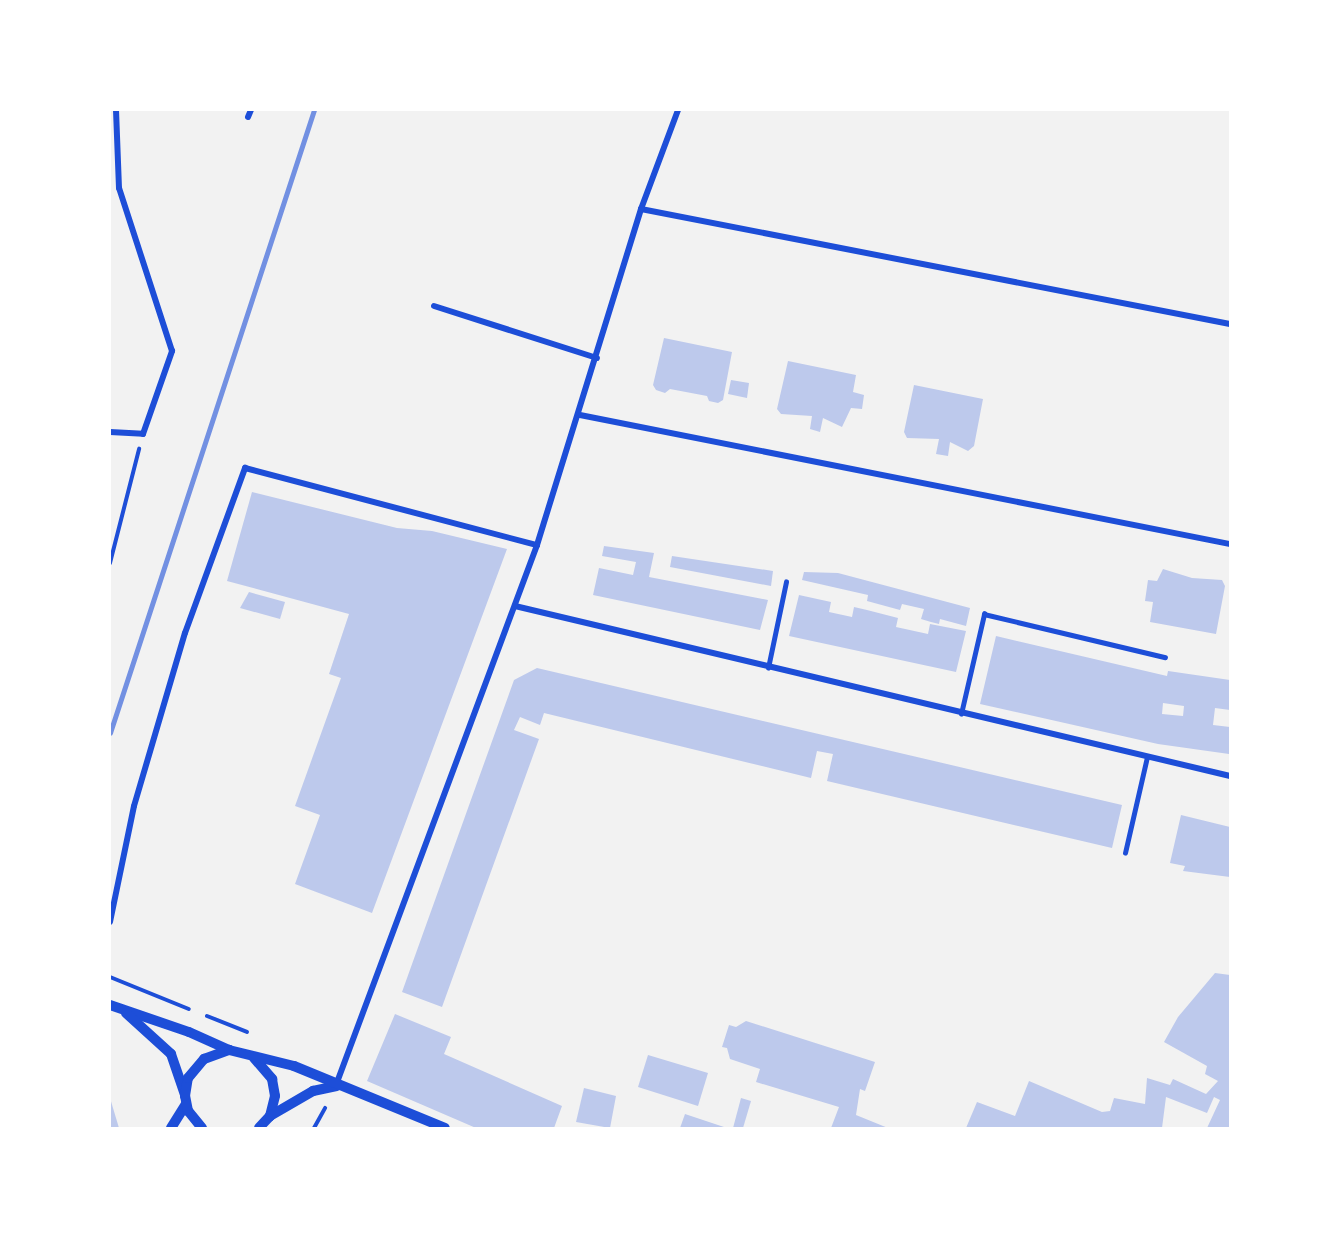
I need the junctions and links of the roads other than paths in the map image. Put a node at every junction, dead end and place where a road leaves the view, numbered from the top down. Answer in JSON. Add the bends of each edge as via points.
{"nodes":[{"id":1,"x":116,"y":110,"type":"edge"},
{"id":2,"x":251,"y":110,"type":"edge"},
{"id":3,"x":678,"y":110,"type":"edge"},
{"id":4,"x":248,"y":117,"type":"dead end"},
{"id":5,"x":641,"y":209,"type":"junction"},
{"id":6,"x":434,"y":306,"type":"dead end"},
{"id":7,"x":1230,"y":324,"type":"edge"},
{"id":8,"x":597,"y":358,"type":"junction"},
{"id":9,"x":580,"y":415,"type":"junction"},
{"id":10,"x":110,"y":432,"type":"edge"},
{"id":11,"x":1230,"y":544,"type":"edge"},
{"id":12,"x":537,"y":545,"type":"junction"},
{"id":13,"x":786,"y":582,"type":"dead end"},
{"id":14,"x":515,"y":606,"type":"junction"},
{"id":15,"x":1165,"y":657,"type":"dead end"},
{"id":16,"x":768,"y":668,"type":"junction"},
{"id":17,"x":961,"y":714,"type":"junction"},
{"id":18,"x":1147,"y":757,"type":"junction"},
{"id":19,"x":1230,"y":776,"type":"edge"},
{"id":20,"x":1125,"y":853,"type":"dead end"},
{"id":21,"x":110,"y":921,"type":"edge"},
{"id":22,"x":110,"y":1005,"type":"edge"},
{"id":23,"x":121,"y":1009,"type":"junction"},
{"id":24,"x":229,"y":1050,"type":"junction"},
{"id":25,"x":249,"y":1054,"type":"junction"},
{"id":26,"x":336,"y":1086,"type":"junction"},
{"id":27,"x":186,"y":1100,"type":"junction"},
{"id":28,"x":270,"y":1116,"type":"junction"},
{"id":29,"x":171,"y":1128,"type":"edge"},
{"id":30,"x":202,"y":1128,"type":"edge"},
{"id":31,"x":259,"y":1128,"type":"edge"},
{"id":32,"x":445,"y":1128,"type":"edge"}],
"edges":[{"from":1,"to":10,"type":"street","via":[[119,188],[172,351],[143,434]]},
{"from":2,"to":4,"type":"street"},
{"from":3,"to":5,"type":"street"},
{"from":5,"to":7,"type":"street"},
{"from":5,"to":8,"type":"street"},
{"from":6,"to":8,"type":"street"},
{"from":8,"to":9,"type":"street"},
{"from":9,"to":11,"type":"street"},
{"from":9,"to":12,"type":"street"},
{"from":12,"to":14,"type":"street"},
{"from":12,"to":21,"type":"street","via":[[244,468],[185,633],[137,795]]},
{"from":13,"to":16,"type":"lane"},
{"from":14,"to":16,"type":"street"},
{"from":14,"to":26,"type":"street"},
{"from":15,"to":17,"type":"lane","via":[[984,614]]},
{"from":16,"to":17,"type":"street"},
{"from":17,"to":18,"type":"street"},
{"from":18,"to":19,"type":"street"},
{"from":18,"to":20,"type":"lane"},
{"from":22,"to":23,"type":"street"},
{"from":23,"to":24,"type":"street"},
{"from":23,"to":27,"type":"street","via":[[171,1054]]},
{"from":24,"to":25,"type":"street"},
{"from":24,"to":27,"type":"street","via":[[213,1053],[196,1065],[188,1078]]},
{"from":25,"to":26,"type":"street","via":[[294,1066]]},
{"from":25,"to":28,"type":"street","via":[[272,1079],[275,1096]]},
{"from":26,"to":28,"type":"street","via":[[313,1091]]},
{"from":26,"to":32,"type":"street"},
{"from":27,"to":29,"type":"street"},
{"from":27,"to":30,"type":"street","via":[[193,1120]]},
{"from":28,"to":31,"type":"street"}]}
